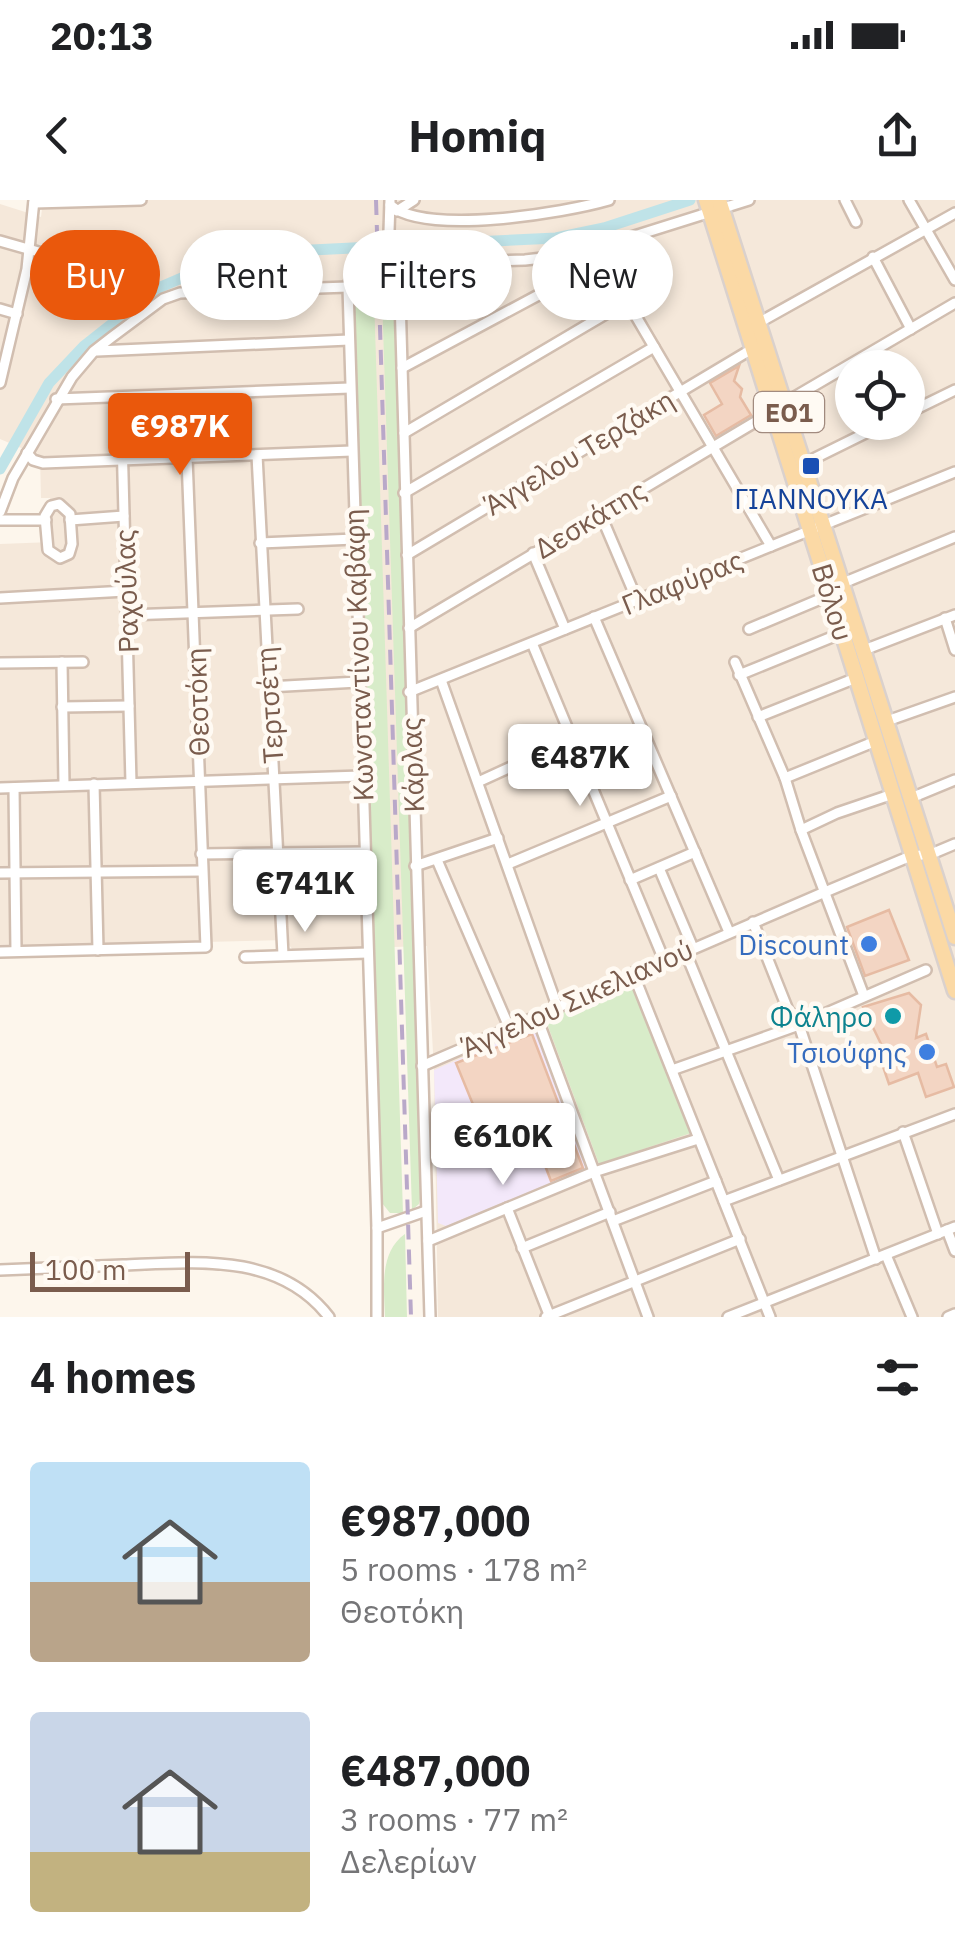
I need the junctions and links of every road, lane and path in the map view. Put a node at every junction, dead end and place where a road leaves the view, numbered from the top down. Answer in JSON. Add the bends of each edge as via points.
{"nodes":[{"id":1,"x":141,"y":200,"type":"edge"},
{"id":2,"x":414,"y":200,"type":"edge"},
{"id":3,"x":560,"y":200,"type":"edge"},
{"id":4,"x":609,"y":200,"type":"edge"},
{"id":5,"x":748,"y":200,"type":"edge"},
{"id":6,"x":844,"y":200,"type":"edge"},
{"id":7,"x":908,"y":200,"type":"edge"},
{"id":8,"x":34,"y":201,"type":"edge"},
{"id":9,"x":722,"y":204,"type":"edge"},
{"id":10,"x":392,"y":205,"type":"edge"},
{"id":11,"x":707,"y":207,"type":"edge"},
{"id":12,"x":566,"y":212,"type":"junction"},
{"id":13,"x":955,"y":213,"type":"edge"},
{"id":14,"x":856,"y":222,"type":"dead end"},
{"id":15,"x":925,"y":229,"type":"junction"},
{"id":16,"x":32,"y":230,"type":"edge"},
{"id":17,"x":389,"y":230,"type":"edge"},
{"id":18,"x":648,"y":230,"type":"edge"},
{"id":19,"x":0,"y":241,"type":"edge"},
{"id":20,"x":30,"y":251,"type":"joint"},
{"id":21,"x":873,"y":257,"type":"junction"},
{"id":22,"x":955,"y":280,"type":"edge"},
{"id":23,"x":343,"y":287,"type":"edge"},
{"id":24,"x":532,"y":298,"type":"edge"},
{"id":25,"x":955,"y":303,"type":"edge"},
{"id":26,"x":0,"y":309,"type":"edge"},
{"id":27,"x":17,"y":314,"type":"junction"},
{"id":28,"x":349,"y":320,"type":"edge"},
{"id":29,"x":397,"y":320,"type":"edge"},
{"id":30,"x":596,"y":320,"type":"edge"},
{"id":31,"x":637,"y":320,"type":"edge"},
{"id":32,"x":760,"y":322,"type":"junction"},
{"id":33,"x":911,"y":329,"type":"junction"},
{"id":34,"x":349,"y":340,"type":"junction"},
{"id":35,"x":654,"y":347,"type":"junction"},
{"id":36,"x":752,"y":349,"type":"junction"},
{"id":37,"x":94,"y":352,"type":"junction"},
{"id":38,"x":402,"y":368,"type":"junction"},
{"id":39,"x":0,"y":380,"type":"edge"},
{"id":40,"x":350,"y":388,"type":"junction"},
{"id":41,"x":955,"y":390,"type":"edge"},
{"id":42,"x":681,"y":392,"type":"junction"},
{"id":43,"x":56,"y":399,"type":"junction"},
{"id":44,"x":121,"y":399,"type":"junction"},
{"id":45,"x":786,"y":402,"type":"junction"},
{"id":46,"x":925,"y":405,"type":"edge"},
{"id":47,"x":772,"y":412,"type":"junction"},
{"id":48,"x":404,"y":434,"type":"junction"},
{"id":49,"x":852,"y":440,"type":"edge"},
{"id":50,"x":713,"y":446,"type":"junction"},
{"id":51,"x":352,"y":451,"type":"junction"},
{"id":52,"x":27,"y":453,"type":"junction"},
{"id":53,"x":257,"y":455,"type":"junction"},
{"id":54,"x":187,"y":458,"type":"junction"},
{"id":55,"x":123,"y":460,"type":"junction"},
{"id":56,"x":805,"y":463,"type":"junction"},
{"id":57,"x":955,"y":472,"type":"edge"},
{"id":58,"x":404,"y":492,"type":"junction"},
{"id":59,"x":0,"y":512,"type":"edge"},
{"id":60,"x":600,"y":513,"type":"junction"},
{"id":61,"x":124,"y":516,"type":"junction"},
{"id":62,"x":0,"y":520,"type":"edge"},
{"id":63,"x":46,"y":520,"type":"junction"},
{"id":64,"x":70,"y":520,"type":"junction"},
{"id":65,"x":818,"y":528,"type":"junction"},
{"id":66,"x":955,"y":537,"type":"edge"},
{"id":67,"x":355,"y":539,"type":"junction"},
{"id":68,"x":260,"y":544,"type":"junction"},
{"id":69,"x":771,"y":546,"type":"junction"},
{"id":70,"x":533,"y":553,"type":"junction"},
{"id":71,"x":407,"y":555,"type":"junction"},
{"id":72,"x":844,"y":583,"type":"junction"},
{"id":73,"x":126,"y":591,"type":"junction"},
{"id":74,"x":830,"y":595,"type":"junction"},
{"id":75,"x":0,"y":598,"type":"edge"},
{"id":76,"x":637,"y":600,"type":"junction"},
{"id":77,"x":263,"y":610,"type":"junction"},
{"id":78,"x":298,"y":610,"type":"dead end"},
{"id":79,"x":193,"y":613,"type":"junction"},
{"id":80,"x":127,"y":615,"type":"junction"},
{"id":81,"x":950,"y":616,"type":"edge"},
{"id":82,"x":594,"y":617,"type":"junction"},
{"id":83,"x":409,"y":628,"type":"junction"},
{"id":84,"x":565,"y":629,"type":"junction"},
{"id":85,"x":749,"y":629,"type":"dead end"},
{"id":86,"x":842,"y":633,"type":"junction"},
{"id":87,"x":532,"y":643,"type":"junction"},
{"id":88,"x":864,"y":650,"type":"junction"},
{"id":89,"x":955,"y":650,"type":"edge"},
{"id":90,"x":62,"y":662,"type":"junction"},
{"id":91,"x":83,"y":662,"type":"dead end"},
{"id":92,"x":735,"y":662,"type":"dead end"},
{"id":93,"x":0,"y":663,"type":"edge"},
{"id":94,"x":739,"y":674,"type":"junction"},
{"id":95,"x":856,"y":678,"type":"junction"},
{"id":96,"x":441,"y":680,"type":"junction"},
{"id":97,"x":358,"y":682,"type":"junction"},
{"id":98,"x":268,"y":687,"type":"junction"},
{"id":99,"x":410,"y":692,"type":"junction"},
{"id":100,"x":955,"y":697,"type":"edge"},
{"id":101,"x":129,"y":706,"type":"junction"},
{"id":102,"x":62,"y":707,"type":"junction"},
{"id":103,"x":758,"y":716,"type":"junction"},
{"id":104,"x":886,"y":720,"type":"junction"},
{"id":105,"x":572,"y":739,"type":"junction"},
{"id":106,"x":876,"y":741,"type":"junction"},
{"id":107,"x":361,"y":776,"type":"junction"},
{"id":108,"x":785,"y":778,"type":"junction"},
{"id":109,"x":274,"y":779,"type":"junction"},
{"id":110,"x":955,"y":780,"type":"edge"},
{"id":111,"x":200,"y":781,"type":"junction"},
{"id":112,"x":478,"y":782,"type":"junction"},
{"id":113,"x":131,"y":783,"type":"junction"},
{"id":114,"x":94,"y":784,"type":"junction"},
{"id":115,"x":64,"y":785,"type":"junction"},
{"id":116,"x":0,"y":788,"type":"edge"},
{"id":117,"x":14,"y":788,"type":"junction"},
{"id":118,"x":893,"y":794,"type":"junction"},
{"id":119,"x":671,"y":796,"type":"junction"},
{"id":120,"x":911,"y":798,"type":"junction"},
{"id":121,"x":607,"y":823,"type":"junction"},
{"id":122,"x":801,"y":830,"type":"junction"},
{"id":123,"x":498,"y":838,"type":"junction"},
{"id":124,"x":955,"y":844,"type":"edge"},
{"id":125,"x":364,"y":852,"type":"junction"},
{"id":126,"x":695,"y":852,"type":"junction"},
{"id":127,"x":201,"y":854,"type":"junction"},
{"id":128,"x":278,"y":854,"type":"junction"},
{"id":129,"x":920,"y":855,"type":"junction"},
{"id":130,"x":437,"y":860,"type":"junction"},
{"id":131,"x":508,"y":864,"type":"junction"},
{"id":132,"x":416,"y":866,"type":"junction"},
{"id":133,"x":659,"y":868,"type":"junction"},
{"id":134,"x":16,"y":872,"type":"junction"},
{"id":135,"x":96,"y":872,"type":"junction"},
{"id":136,"x":202,"y":872,"type":"junction"},
{"id":137,"x":0,"y":873,"type":"edge"},
{"id":138,"x":630,"y":880,"type":"junction"},
{"id":139,"x":825,"y":892,"type":"junction"},
{"id":140,"x":952,"y":917,"type":"edge"},
{"id":141,"x":753,"y":922,"type":"junction"},
{"id":142,"x":729,"y":932,"type":"junction"},
{"id":143,"x":955,"y":937,"type":"edge"},
{"id":144,"x":689,"y":949,"type":"junction"},
{"id":145,"x":98,"y":950,"type":"junction"},
{"id":146,"x":0,"y":952,"type":"edge"},
{"id":147,"x":16,"y":952,"type":"junction"},
{"id":148,"x":367,"y":953,"type":"junction"},
{"id":149,"x":283,"y":955,"type":"junction"},
{"id":150,"x":245,"y":957,"type":"dead end"},
{"id":151,"x":664,"y":960,"type":"junction"},
{"id":152,"x":926,"y":970,"type":"dead end"},
{"id":153,"x":633,"y":973,"type":"junction"},
{"id":154,"x":955,"y":991,"type":"edge"},
{"id":155,"x":864,"y":996,"type":"junction"},
{"id":156,"x":557,"y":1006,"type":"junction"},
{"id":157,"x":536,"y":1016,"type":"junction"},
{"id":158,"x":799,"y":1025,"type":"junction"},
{"id":159,"x":509,"y":1027,"type":"junction"},
{"id":160,"x":726,"y":1051,"type":"junction"},
{"id":161,"x":422,"y":1066,"type":"junction"},
{"id":162,"x":672,"y":1070,"type":"junction"},
{"id":163,"x":955,"y":1114,"type":"edge"},
{"id":164,"x":903,"y":1132,"type":"junction"},
{"id":165,"x":698,"y":1139,"type":"junction"},
{"id":166,"x":841,"y":1155,"type":"junction"},
{"id":167,"x":594,"y":1172,"type":"junction"},
{"id":168,"x":780,"y":1180,"type":"junction"},
{"id":169,"x":716,"y":1181,"type":"junction"},
{"id":170,"x":724,"y":1201,"type":"junction"},
{"id":171,"x":507,"y":1208,"type":"junction"},
{"id":172,"x":426,"y":1212,"type":"junction"},
{"id":173,"x":611,"y":1217,"type":"junction"},
{"id":174,"x":377,"y":1228,"type":"junction"},
{"id":175,"x":947,"y":1230,"type":"edge"},
{"id":176,"x":740,"y":1239,"type":"junction"},
{"id":177,"x":428,"y":1241,"type":"junction"},
{"id":178,"x":522,"y":1248,"type":"junction"},
{"id":179,"x":955,"y":1251,"type":"edge"},
{"id":180,"x":881,"y":1256,"type":"junction"},
{"id":181,"x":0,"y":1270,"type":"edge"},
{"id":182,"x":635,"y":1280,"type":"junction"},
{"id":183,"x":764,"y":1303,"type":"junction"},
{"id":184,"x":955,"y":1314,"type":"edge"},
{"id":185,"x":329,"y":1317,"type":"edge"},
{"id":186,"x":376,"y":1317,"type":"edge"},
{"id":187,"x":430,"y":1317,"type":"edge"},
{"id":188,"x":548,"y":1317,"type":"edge"},
{"id":189,"x":648,"y":1317,"type":"edge"},
{"id":190,"x":728,"y":1317,"type":"edge"},
{"id":191,"x":770,"y":1317,"type":"edge"},
{"id":192,"x":912,"y":1317,"type":"edge"},
{"id":193,"x":948,"y":1317,"type":"edge"}],
"edges":[{"from":1,"to":8,"type":"street"},
{"from":2,"to":10,"type":"street"},
{"from":3,"to":12,"type":"street"},
{"from":4,"to":12,"type":"street"},
{"from":5,"to":9,"type":"street"},
{"from":6,"to":14,"type":"street"},
{"from":7,"to":15,"type":"street"},
{"from":8,"to":16,"type":"street"},
{"from":9,"to":11,"type":"street"},
{"from":9,"to":32,"type":"main road","name":"Βόλου","number":"ΕΟ1"},
{"from":10,"to":12,"type":"street","via":[[427,218]]},
{"from":10,"to":17,"type":"street","name":"Κάρλας"},
{"from":11,"to":18,"type":"street"},
{"from":11,"to":36,"type":"main road","name":"Βόλου","number":"ΕΟ1"},
{"from":13,"to":15,"type":"street"},
{"from":15,"to":21,"type":"street"},
{"from":15,"to":22,"type":"street"},
{"from":19,"to":20,"type":"street"},
{"from":20,"to":27,"type":"street"},
{"from":21,"to":32,"type":"street"},
{"from":21,"to":33,"type":"street"},
{"from":23,"to":37,"type":"street","via":[[174,294]]},
{"from":24,"to":38,"type":"street"},
{"from":25,"to":33,"type":"street"},
{"from":26,"to":27,"type":"street"},
{"from":27,"to":39,"type":"street"},
{"from":28,"to":34,"type":"street","name":"Κωνσταντίνου Καβάφη"},
{"from":29,"to":38,"type":"street","name":"Κάρλας"},
{"from":30,"to":48,"type":"street"},
{"from":31,"to":35,"type":"street"},
{"from":32,"to":45,"type":"main road","name":"Βόλου","number":"ΕΟ1"},
{"from":33,"to":45,"type":"street"},
{"from":34,"to":37,"type":"street"},
{"from":34,"to":40,"type":"street","name":"Κωνσταντίνου Καβάφη"},
{"from":35,"to":42,"type":"street"},
{"from":35,"to":58,"type":"street"},
{"from":36,"to":42,"type":"street","name":"Άγγελου Τερζάκη"},
{"from":36,"to":47,"type":"main road","name":"Βόλου","number":"ΕΟ1"},
{"from":37,"to":43,"type":"street"},
{"from":38,"to":48,"type":"street","name":"Κάρλας"},
{"from":40,"to":44,"type":"street"},
{"from":40,"to":51,"type":"street","name":"Κωνσταντίνου Καβάφη"},
{"from":41,"to":46,"type":"street"},
{"from":42,"to":50,"type":"street"},
{"from":42,"to":71,"type":"street","name":"Άγγελου Τερζάκη"},
{"from":43,"to":44,"type":"street"},
{"from":43,"to":52,"type":"street"},
{"from":44,"to":55,"type":"street","name":"Ραχούλας"},
{"from":45,"to":56,"type":"main road","name":"Βόλου","number":"ΕΟ1"},
{"from":47,"to":50,"type":"street","name":"Δεσκάτης"},
{"from":47,"to":65,"type":"main road","name":"Βόλου","number":"ΕΟ1"},
{"from":48,"to":58,"type":"street","name":"Κάρλας"},
{"from":49,"to":56,"type":"street"},
{"from":50,"to":60,"type":"street","name":"Δεσκάτης"},
{"from":50,"to":69,"type":"street"},
{"from":51,"to":53,"type":"street"},
{"from":51,"to":67,"type":"street","name":"Κωνσταντίνου Καβάφη"},
{"from":52,"to":55,"type":"street","via":[[44,463]]},
{"from":52,"to":59,"type":"street"},
{"from":53,"to":54,"type":"street"},
{"from":53,"to":68,"type":"street","name":"Τερτσέτη"},
{"from":54,"to":55,"type":"street"},
{"from":54,"to":79,"type":"street","name":"Θεοτόκη"},
{"from":55,"to":61,"type":"street","name":"Ραχούλας"},
{"from":56,"to":65,"type":"main road","name":"Βόλου","number":"ΕΟ1"},
{"from":57,"to":65,"type":"street","name":"Γλαφύρας"},
{"from":58,"to":71,"type":"street","name":"Κάρλας"},
{"from":60,"to":70,"type":"street","name":"Δεσκάτης"},
{"from":60,"to":76,"type":"street"},
{"from":61,"to":64,"type":"street"},
{"from":61,"to":73,"type":"street","name":"Ραχούλας"},
{"from":62,"to":63,"type":"street"},
{"from":63,"to":64,"type":"street","via":[[48,508],[59,504]]},
{"from":63,"to":64,"type":"street","via":[[48,550],[60,558],[72,550]]},
{"from":65,"to":69,"type":"street","name":"Γλαφύρας"},
{"from":65,"to":72,"type":"main road","name":"Βόλου","number":"ΕΟ1"},
{"from":65,"to":74,"type":"main road","name":"Βόλου","number":"ΕΟ1"},
{"from":66,"to":72,"type":"street"},
{"from":67,"to":68,"type":"street"},
{"from":67,"to":97,"type":"street","name":"Κωνσταντίνου Καβάφη"},
{"from":68,"to":77,"type":"street","name":"Τερτσέτη"},
{"from":69,"to":76,"type":"street","name":"Γλαφύρας"},
{"from":70,"to":83,"type":"street","name":"Δεσκάτης"},
{"from":70,"to":84,"type":"street"},
{"from":71,"to":83,"type":"street","name":"Κάρλας"},
{"from":72,"to":88,"type":"main road","name":"Βόλου","number":"ΕΟ1"},
{"from":73,"to":75,"type":"street"},
{"from":73,"to":80,"type":"street","name":"Ραχούλας"},
{"from":74,"to":85,"type":"street"},
{"from":74,"to":86,"type":"main road","name":"Βόλου","number":"ΕΟ1"},
{"from":76,"to":82,"type":"street","name":"Γλαφύρας"},
{"from":77,"to":78,"type":"street"},
{"from":77,"to":79,"type":"street"},
{"from":77,"to":98,"type":"street","name":"Τερτσέτη"},
{"from":79,"to":80,"type":"street"},
{"from":79,"to":111,"type":"street","name":"Θεοτόκη"},
{"from":80,"to":101,"type":"street","name":"Ραχούλας"},
{"from":81,"to":88,"type":"street"},
{"from":81,"to":89,"type":"street"},
{"from":82,"to":84,"type":"street","name":"Γλαφύρας"},
{"from":82,"to":119,"type":"street"},
{"from":83,"to":99,"type":"street","name":"Κάρλας"},
{"from":84,"to":87,"type":"street","name":"Γλαφύρας"},
{"from":86,"to":94,"type":"street"},
{"from":86,"to":95,"type":"main road","name":"Βόλου","number":"ΕΟ1"},
{"from":87,"to":96,"type":"street","name":"Γλαφύρας"},
{"from":87,"to":105,"type":"street"},
{"from":88,"to":104,"type":"main road","name":"Βόλου","number":"ΕΟ1"},
{"from":90,"to":91,"type":"street"},
{"from":90,"to":93,"type":"street"},
{"from":90,"to":102,"type":"street"},
{"from":92,"to":94,"type":"street"},
{"from":94,"to":103,"type":"street"},
{"from":95,"to":103,"type":"street"},
{"from":95,"to":106,"type":"main road","name":"Βόλου","number":"ΕΟ1"},
{"from":96,"to":99,"type":"street","name":"Γλαφύρας"},
{"from":96,"to":112,"type":"street"},
{"from":97,"to":98,"type":"street"},
{"from":97,"to":107,"type":"street","name":"Κωνσταντίνου Καβάφη"},
{"from":98,"to":109,"type":"street","name":"Τερτσέτη"},
{"from":99,"to":132,"type":"street","name":"Κάρλας"},
{"from":100,"to":104,"type":"street"},
{"from":101,"to":102,"type":"street"},
{"from":101,"to":113,"type":"street","name":"Ραχούλας"},
{"from":102,"to":115,"type":"street"},
{"from":103,"to":108,"type":"street"},
{"from":104,"to":120,"type":"main road","name":"Βόλου","number":"ΕΟ1"},
{"from":105,"to":112,"type":"street"},
{"from":105,"to":121,"type":"street"},
{"from":106,"to":108,"type":"street"},
{"from":106,"to":118,"type":"main road","name":"Βόλου","number":"ΕΟ1"},
{"from":107,"to":109,"type":"street"},
{"from":107,"to":125,"type":"street","name":"Κωνσταντίνου Καβάφη"},
{"from":108,"to":122,"type":"street"},
{"from":109,"to":111,"type":"street"},
{"from":109,"to":128,"type":"street","name":"Τερτσέτη"},
{"from":110,"to":120,"type":"street"},
{"from":111,"to":113,"type":"street"},
{"from":111,"to":127,"type":"street","name":"Θεοτόκη"},
{"from":112,"to":123,"type":"street"},
{"from":113,"to":114,"type":"street"},
{"from":114,"to":115,"type":"street"},
{"from":114,"to":135,"type":"street"},
{"from":115,"to":117,"type":"street"},
{"from":116,"to":117,"type":"street"},
{"from":117,"to":134,"type":"street"},
{"from":118,"to":122,"type":"street"},
{"from":118,"to":129,"type":"main road","name":"Βόλου","number":"ΕΟ1"},
{"from":119,"to":121,"type":"street"},
{"from":119,"to":126,"type":"street"},
{"from":120,"to":129,"type":"main road","name":"Βόλου","number":"ΕΟ1"},
{"from":121,"to":131,"type":"street"},
{"from":121,"to":138,"type":"street"},
{"from":122,"to":139,"type":"street"},
{"from":123,"to":130,"type":"street"},
{"from":123,"to":131,"type":"street"},
{"from":124,"to":129,"type":"street","name":"Άγγελου Σικελιανού"},
{"from":125,"to":128,"type":"street"},
{"from":125,"to":148,"type":"street","name":"Κωνσταντίνου Καβάφη"},
{"from":126,"to":133,"type":"street"},
{"from":126,"to":142,"type":"street"},
{"from":127,"to":128,"type":"street"},
{"from":127,"to":136,"type":"street","name":"Θεοτόκη"},
{"from":128,"to":149,"type":"street","name":"Τερτσέτη"},
{"from":129,"to":139,"type":"street","name":"Άγγελου Σικελιανού"},
{"from":129,"to":140,"type":"main road","name":"Βόλου","number":"ΕΟ1"},
{"from":129,"to":154,"type":"main road","name":"Βόλου","number":"ΕΟ1"},
{"from":130,"to":132,"type":"street"},
{"from":130,"to":159,"type":"street"},
{"from":131,"to":156,"type":"street"},
{"from":132,"to":161,"type":"street","name":"Κάρλας"},
{"from":133,"to":138,"type":"street"},
{"from":133,"to":144,"type":"street"},
{"from":134,"to":135,"type":"street"},
{"from":134,"to":137,"type":"street"},
{"from":134,"to":147,"type":"street"},
{"from":135,"to":136,"type":"street"},
{"from":135,"to":145,"type":"street"},
{"from":136,"to":145,"type":"street","name":"Θεοτόκη","via":[[206,947]]},
{"from":138,"to":151,"type":"street"},
{"from":139,"to":141,"type":"street","name":"Άγγελου Σικελιανού"},
{"from":139,"to":155,"type":"street"},
{"from":140,"to":143,"type":"main road","name":"Βόλου","number":"ΕΟ1"},
{"from":141,"to":142,"type":"street","name":"Άγγελου Σικελιανού"},
{"from":141,"to":158,"type":"street"},
{"from":142,"to":144,"type":"street","name":"Άγγελου Σικελιανού"},
{"from":144,"to":151,"type":"street","name":"Άγγελου Σικελιανού"},
{"from":144,"to":160,"type":"street"},
{"from":145,"to":147,"type":"street"},
{"from":146,"to":147,"type":"street"},
{"from":148,"to":149,"type":"street"},
{"from":148,"to":174,"type":"street","name":"Κωνσταντίνου Καβάφη"},
{"from":149,"to":150,"type":"street"},
{"from":151,"to":153,"type":"street","name":"Άγγελου Σικελιανού"},
{"from":152,"to":155,"type":"street"},
{"from":153,"to":156,"type":"street","name":"Άγγελου Σικελιανού"},
{"from":153,"to":162,"type":"street"},
{"from":155,"to":158,"type":"street"},
{"from":156,"to":157,"type":"street","name":"Άγγελου Σικελιανού"},
{"from":157,"to":159,"type":"street","name":"Άγγελου Σικελιανού"},
{"from":157,"to":167,"type":"street"},
{"from":158,"to":160,"type":"street"},
{"from":158,"to":166,"type":"street"},
{"from":159,"to":161,"type":"street","name":"Άγγελου Σικελιανού"},
{"from":160,"to":162,"type":"street"},
{"from":160,"to":168,"type":"street"},
{"from":161,"to":172,"type":"street","name":"Κάρλας"},
{"from":162,"to":165,"type":"street"},
{"from":163,"to":164,"type":"street"},
{"from":164,"to":166,"type":"street"},
{"from":164,"to":175,"type":"street"},
{"from":165,"to":167,"type":"street"},
{"from":165,"to":169,"type":"street"},
{"from":166,"to":168,"type":"street"},
{"from":166,"to":180,"type":"street"},
{"from":167,"to":171,"type":"street"},
{"from":167,"to":173,"type":"street"},
{"from":168,"to":170,"type":"street"},
{"from":169,"to":170,"type":"street"},
{"from":169,"to":173,"type":"street"},
{"from":170,"to":176,"type":"street"},
{"from":171,"to":177,"type":"street"},
{"from":171,"to":178,"type":"street"},
{"from":172,"to":174,"type":"street"},
{"from":172,"to":177,"type":"street","name":"Κάρλας"},
{"from":173,"to":178,"type":"street"},
{"from":173,"to":182,"type":"street"},
{"from":174,"to":186,"type":"street","name":"Κωνσταντίνου Καβάφη"},
{"from":175,"to":179,"type":"street"},
{"from":175,"to":180,"type":"street"},
{"from":176,"to":182,"type":"street"},
{"from":176,"to":183,"type":"street"},
{"from":177,"to":187,"type":"street","name":"Κάρλας"},
{"from":178,"to":188,"type":"street"},
{"from":180,"to":183,"type":"street"},
{"from":180,"to":192,"type":"street"},
{"from":181,"to":185,"type":"street","via":[[241,1266],[292,1285]]},
{"from":182,"to":188,"type":"street"},
{"from":182,"to":189,"type":"street"},
{"from":183,"to":190,"type":"street"},
{"from":183,"to":191,"type":"street"},
{"from":184,"to":193,"type":"street"}]}
